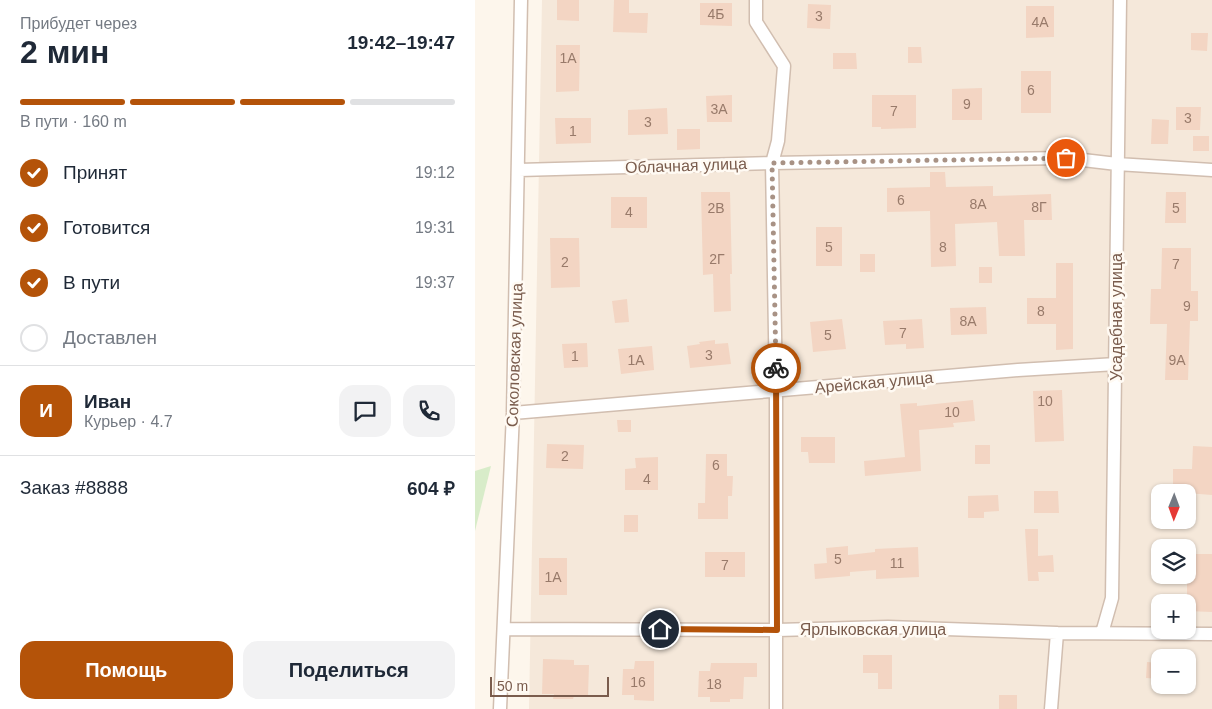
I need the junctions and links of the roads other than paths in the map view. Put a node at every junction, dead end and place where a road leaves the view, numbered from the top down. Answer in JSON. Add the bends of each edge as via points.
{"nodes":[{"id":1,"x":521,"y":0,"type":"edge"},
{"id":2,"x":756,"y":0,"type":"edge"},
{"id":3,"x":1120,"y":0,"type":"edge"},
{"id":4,"x":772,"y":163,"type":"junction"},
{"id":5,"x":1117,"y":164,"type":"junction"},
{"id":6,"x":519,"y":170,"type":"junction"},
{"id":7,"x":1212,"y":170,"type":"edge"},
{"id":8,"x":1116,"y":364,"type":"junction"},
{"id":9,"x":776,"y":391,"type":"junction"},
{"id":10,"x":513,"y":413,"type":"junction"},
{"id":11,"x":504,"y":629,"type":"junction"},
{"id":12,"x":777,"y":630,"type":"junction"},
{"id":13,"x":1057,"y":633,"type":"junction"},
{"id":14,"x":1102,"y":633,"type":"junction"},
{"id":15,"x":1212,"y":634,"type":"edge"},
{"id":16,"x":500,"y":709,"type":"edge"},
{"id":17,"x":776,"y":709,"type":"edge"},
{"id":18,"x":1051,"y":709,"type":"edge"}],
"edges":[{"from":1,"to":6,"type":"street","name":"Соколовская улица"},
{"from":2,"to":4,"type":"street","via":[[756,22],[784,66],[778,141]]},
{"from":3,"to":5,"type":"street","name":"Усадебная улица"},
{"from":4,"to":5,"type":"street","name":"Облачная улица","via":[[1066,158]]},
{"from":4,"to":6,"type":"street","name":"Облачная улица"},
{"from":4,"to":9,"type":"street"},
{"from":5,"to":7,"type":"street","name":"Облачная улица"},
{"from":5,"to":8,"type":"street","name":"Усадебная улица"},
{"from":6,"to":10,"type":"street","name":"Соколовская улица"},
{"from":8,"to":9,"type":"street","name":"Арейская улица"},
{"from":8,"to":14,"type":"street","name":"Усадебная улица","via":[[1112,598]]},
{"from":9,"to":10,"type":"street","name":"Арейская улица"},
{"from":9,"to":12,"type":"street"},
{"from":10,"to":11,"type":"street","name":"Соколовская улица"},
{"from":11,"to":12,"type":"street","name":"Ярлыковская улица"},
{"from":11,"to":16,"type":"street","name":"Соколовская улица"},
{"from":12,"to":13,"type":"street","name":"Ярлыковская улица","via":[[888,627]]},
{"from":12,"to":17,"type":"street"},
{"from":13,"to":14,"type":"street","name":"Ярлыковская улица"},
{"from":13,"to":18,"type":"street"},
{"from":14,"to":15,"type":"street","name":"Ярлыковская улица"}]}
